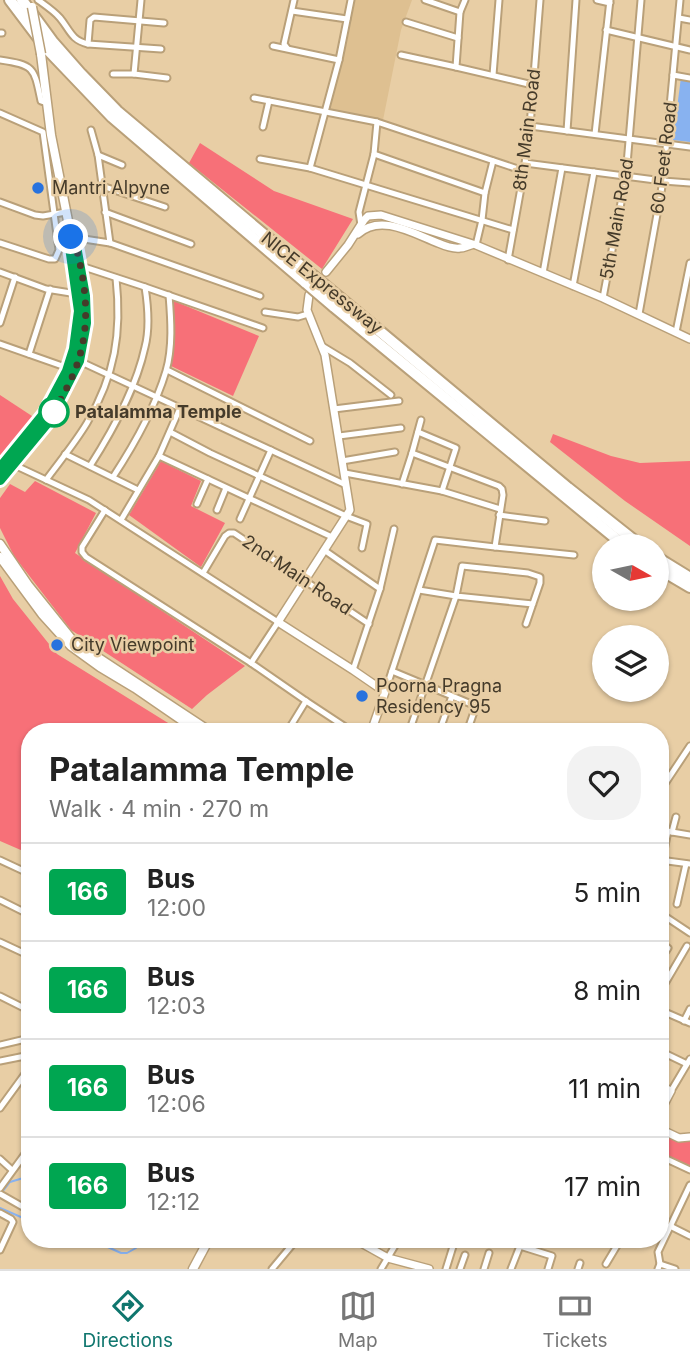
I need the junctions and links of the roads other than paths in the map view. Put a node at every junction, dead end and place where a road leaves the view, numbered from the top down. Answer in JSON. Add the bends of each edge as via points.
{"nodes":[{"id":1,"x":10,"y":0,"type":"edge"},
{"id":2,"x":22,"y":0,"type":"edge"},
{"id":3,"x":141,"y":0,"type":"edge"},
{"id":4,"x":294,"y":0,"type":"edge"},
{"id":5,"x":351,"y":0,"type":"edge"},
{"id":6,"x":425,"y":0,"type":"edge"},
{"id":7,"x":465,"y":0,"type":"edge"},
{"id":8,"x":499,"y":0,"type":"edge"},
{"id":9,"x":540,"y":0,"type":"edge"},
{"id":10,"x":576,"y":0,"type":"edge"},
{"id":11,"x":597,"y":0,"type":"edge"},
{"id":12,"x":641,"y":0,"type":"edge"},
{"id":13,"x":680,"y":0,"type":"edge"},
{"id":14,"x":610,"y":1,"type":"edge"},
{"id":15,"x":46,"y":2,"type":"edge"},
{"id":16,"x":690,"y":2,"type":"edge"},
{"id":17,"x":33,"y":3,"type":"edge"},
{"id":18,"x":292,"y":11,"type":"junction"},
{"id":19,"x":460,"y":12,"type":"junction"},
{"id":20,"x":679,"y":18,"type":"junction"},
{"id":21,"x":347,"y":19,"type":"junction"},
{"id":22,"x":139,"y":20,"type":"junction"},
{"id":23,"x":690,"y":20,"type":"edge"},
{"id":24,"x":406,"y":22,"type":"dead end"},
{"id":25,"x":164,"y":23,"type":"dead end"},
{"id":26,"x":606,"y":30,"type":"junction"},
{"id":27,"x":638,"y":37,"type":"junction"},
{"id":28,"x":458,"y":38,"type":"junction"},
{"id":29,"x":88,"y":44,"type":"junction"},
{"id":30,"x":272,"y":46,"type":"dead end"},
{"id":31,"x":136,"y":47,"type":"junction"},
{"id":32,"x":676,"y":47,"type":"junction"},
{"id":33,"x":160,"y":48,"type":"dead end"},
{"id":34,"x":287,"y":48,"type":"junction"},
{"id":35,"x":690,"y":50,"type":"edge"},
{"id":36,"x":401,"y":55,"type":"dead end"},
{"id":37,"x":0,"y":60,"type":"edge"},
{"id":38,"x":339,"y":60,"type":"junction"},
{"id":39,"x":456,"y":66,"type":"junction"},
{"id":40,"x":113,"y":74,"type":"dead end"},
{"id":41,"x":134,"y":74,"type":"junction"},
{"id":42,"x":492,"y":75,"type":"junction"},
{"id":43,"x":673,"y":75,"type":"junction"},
{"id":44,"x":167,"y":78,"type":"dead end"},
{"id":45,"x":690,"y":78,"type":"edge"},
{"id":46,"x":533,"y":85,"type":"junction"},
{"id":47,"x":254,"y":98,"type":"dead end"},
{"id":48,"x":269,"y":101,"type":"junction"},
{"id":49,"x":47,"y":103,"type":"junction"},
{"id":50,"x":325,"y":112,"type":"junction"},
{"id":51,"x":0,"y":113,"type":"edge"},
{"id":52,"x":377,"y":122,"type":"junction"},
{"id":53,"x":530,"y":126,"type":"junction"},
{"id":54,"x":263,"y":127,"type":"dead end"},
{"id":55,"x":91,"y":130,"type":"dead end"},
{"id":56,"x":567,"y":131,"type":"junction"},
{"id":57,"x":595,"y":134,"type":"junction"},
{"id":58,"x":630,"y":139,"type":"junction"},
{"id":59,"x":667,"y":144,"type":"junction"},
{"id":60,"x":690,"y":147,"type":"edge"},
{"id":61,"x":374,"y":153,"type":"junction"},
{"id":62,"x":98,"y":155,"type":"junction"},
{"id":63,"x":260,"y":159,"type":"dead end"},
{"id":64,"x":493,"y":161,"type":"junction"},
{"id":65,"x":52,"y":162,"type":"junction"},
{"id":66,"x":525,"y":163,"type":"junction"},
{"id":67,"x":122,"y":165,"type":"dead end"},
{"id":68,"x":562,"y":168,"type":"junction"},
{"id":69,"x":310,"y":169,"type":"junction"},
{"id":70,"x":524,"y":171,"type":"junction"},
{"id":71,"x":594,"y":172,"type":"junction"},
{"id":72,"x":626,"y":176,"type":"junction"},
{"id":73,"x":663,"y":181,"type":"junction"},
{"id":74,"x":690,"y":183,"type":"edge"},
{"id":75,"x":366,"y":184,"type":"junction"},
{"id":76,"x":102,"y":186,"type":"junction"},
{"id":77,"x":485,"y":193,"type":"junction"},
{"id":78,"x":0,"y":202,"type":"edge"},
{"id":79,"x":165,"y":207,"type":"dead end"},
{"id":80,"x":66,"y":212,"type":"junction"},
{"id":81,"x":105,"y":212,"type":"junction"},
{"id":82,"x":54,"y":213,"type":"junction"},
{"id":83,"x":482,"y":220,"type":"junction"},
{"id":84,"x":360,"y":225,"type":"junction"},
{"id":85,"x":513,"y":230,"type":"junction"},
{"id":86,"x":71,"y":239,"type":"junction"},
{"id":87,"x":0,"y":243,"type":"edge"},
{"id":88,"x":110,"y":243,"type":"junction"},
{"id":89,"x":191,"y":244,"type":"dead end"},
{"id":90,"x":348,"y":245,"type":"junction"},
{"id":91,"x":473,"y":245,"type":"junction"},
{"id":92,"x":508,"y":260,"type":"junction"},
{"id":93,"x":690,"y":263,"type":"edge"},
{"id":94,"x":80,"y":266,"type":"junction"},
{"id":95,"x":0,"y":272,"type":"edge"},
{"id":96,"x":326,"y":272,"type":"dead end"},
{"id":97,"x":543,"y":273,"type":"junction"},
{"id":98,"x":15,"y":277,"type":"junction"},
{"id":99,"x":116,"y":278,"type":"junction"},
{"id":100,"x":309,"y":284,"type":"junction"},
{"id":101,"x":573,"y":286,"type":"junction"},
{"id":102,"x":145,"y":287,"type":"junction"},
{"id":103,"x":50,"y":289,"type":"junction"},
{"id":104,"x":77,"y":293,"type":"junction"},
{"id":105,"x":169,"y":295,"type":"junction"},
{"id":106,"x":260,"y":296,"type":"dead end"},
{"id":107,"x":603,"y":298,"type":"junction"},
{"id":108,"x":337,"y":302,"type":"junction"},
{"id":109,"x":265,"y":312,"type":"dead end"},
{"id":110,"x":309,"y":314,"type":"junction"},
{"id":111,"x":639,"y":314,"type":"junction"},
{"id":112,"x":0,"y":323,"type":"edge"},
{"id":113,"x":263,"y":328,"type":"dead end"},
{"id":114,"x":676,"y":332,"type":"junction"},
{"id":115,"x":690,"y":340,"type":"edge"},
{"id":116,"x":0,"y":344,"type":"edge"},
{"id":117,"x":322,"y":346,"type":"junction"},
{"id":118,"x":29,"y":354,"type":"junction"},
{"id":119,"x":75,"y":360,"type":"junction"},
{"id":120,"x":68,"y":368,"type":"junction"},
{"id":121,"x":167,"y":370,"type":"junction"},
{"id":122,"x":109,"y":376,"type":"junction"},
{"id":123,"x":132,"y":386,"type":"junction"},
{"id":124,"x":391,"y":395,"type":"dead end"},
{"id":125,"x":156,"y":397,"type":"junction"},
{"id":126,"x":399,"y":401,"type":"dead end"},
{"id":127,"x":180,"y":408,"type":"junction"},
{"id":128,"x":334,"y":409,"type":"junction"},
{"id":129,"x":421,"y":420,"type":"dead end"},
{"id":130,"x":401,"y":428,"type":"dead end"},
{"id":131,"x":170,"y":432,"type":"junction"},
{"id":132,"x":418,"y":432,"type":"junction"},
{"id":133,"x":339,"y":436,"type":"junction"},
{"id":134,"x":310,"y":440,"type":"dead end"},
{"id":135,"x":271,"y":450,"type":"junction"},
{"id":136,"x":395,"y":452,"type":"dead end"},
{"id":137,"x":412,"y":453,"type":"junction"},
{"id":138,"x":65,"y":454,"type":"junction"},
{"id":139,"x":159,"y":456,"type":"junction"},
{"id":140,"x":342,"y":461,"type":"junction"},
{"id":141,"x":12,"y":464,"type":"junction"},
{"id":142,"x":90,"y":466,"type":"junction"},
{"id":143,"x":0,"y":468,"type":"edge"},
{"id":144,"x":449,"y":468,"type":"junction"},
{"id":145,"x":345,"y":473,"type":"junction"},
{"id":146,"x":260,"y":476,"type":"junction"},
{"id":147,"x":113,"y":477,"type":"junction"},
{"id":148,"x":208,"y":479,"type":"junction"},
{"id":149,"x":0,"y":480,"type":"edge"},
{"id":150,"x":46,"y":480,"type":"junction"},
{"id":151,"x":402,"y":484,"type":"junction"},
{"id":152,"x":346,"y":485,"type":"junction"},
{"id":153,"x":226,"y":488,"type":"junction"},
{"id":154,"x":138,"y":490,"type":"junction"},
{"id":155,"x":442,"y":491,"type":"junction"},
{"id":156,"x":249,"y":499,"type":"junction"},
{"id":157,"x":197,"y":504,"type":"dead end"},
{"id":158,"x":105,"y":510,"type":"junction"},
{"id":159,"x":217,"y":510,"type":"dead end"},
{"id":160,"x":500,"y":512,"type":"junction"},
{"id":161,"x":346,"y":516,"type":"junction"},
{"id":162,"x":240,"y":519,"type":"dead end"},
{"id":163,"x":121,"y":520,"type":"junction"},
{"id":164,"x":545,"y":521,"type":"dead end"},
{"id":165,"x":394,"y":529,"type":"dead end"},
{"id":166,"x":611,"y":534,"type":"edge"},
{"id":167,"x":626,"y":534,"type":"edge"},
{"id":168,"x":332,"y":537,"type":"junction"},
{"id":169,"x":0,"y":544,"type":"edge"},
{"id":170,"x":495,"y":547,"type":"junction"},
{"id":171,"x":362,"y":548,"type":"dead end"},
{"id":172,"x":324,"y":550,"type":"junction"},
{"id":173,"x":574,"y":555,"type":"dead end"},
{"id":174,"x":0,"y":557,"type":"edge"},
{"id":175,"x":669,"y":565,"type":"edge"},
{"id":176,"x":203,"y":573,"type":"junction"},
{"id":177,"x":669,"y":575,"type":"edge"},
{"id":178,"x":690,"y":578,"type":"edge"},
{"id":179,"x":305,"y":581,"type":"junction"},
{"id":180,"x":690,"y":587,"type":"edge"},
{"id":181,"x":380,"y":589,"type":"junction"},
{"id":182,"x":419,"y":590,"type":"junction"},
{"id":183,"x":456,"y":596,"type":"junction"},
{"id":184,"x":533,"y":604,"type":"junction"},
{"id":185,"x":278,"y":622,"type":"junction"},
{"id":186,"x":369,"y":624,"type":"junction"},
{"id":187,"x":526,"y":625,"type":"dead end"},
{"id":188,"x":251,"y":663,"type":"junction"},
{"id":189,"x":353,"y":670,"type":"junction"},
{"id":190,"x":392,"y":671,"type":"junction"},
{"id":191,"x":426,"y":685,"type":"junction"},
{"id":192,"x":385,"y":692,"type":"junction"},
{"id":193,"x":452,"y":696,"type":"junction"},
{"id":194,"x":306,"y":701,"type":"junction"},
{"id":195,"x":186,"y":723,"type":"edge"},
{"id":196,"x":197,"y":723,"type":"edge"},
{"id":197,"x":293,"y":723,"type":"edge"},
{"id":198,"x":339,"y":723,"type":"edge"},
{"id":199,"x":375,"y":723,"type":"edge"},
{"id":200,"x":413,"y":723,"type":"edge"},
{"id":201,"x":442,"y":723,"type":"edge"},
{"id":202,"x":470,"y":723,"type":"edge"},
{"id":203,"x":690,"y":746,"type":"edge"},
{"id":204,"x":669,"y":778,"type":"edge"},
{"id":205,"x":676,"y":817,"type":"dead end"},
{"id":206,"x":670,"y":832,"type":"junction"},
{"id":207,"x":669,"y":835,"type":"edge"},
{"id":208,"x":690,"y":835,"type":"edge"},
{"id":209,"x":0,"y":860,"type":"edge"},
{"id":210,"x":669,"y":861,"type":"edge"},
{"id":211,"x":688,"y":864,"type":"edge"},
{"id":212,"x":21,"y":870,"type":"edge"},
{"id":213,"x":0,"y":900,"type":"edge"},
{"id":214,"x":677,"y":904,"type":"dead end"},
{"id":215,"x":21,"y":910,"type":"edge"},
{"id":216,"x":669,"y":919,"type":"edge"},
{"id":217,"x":690,"y":933,"type":"edge"},
{"id":218,"x":0,"y":942,"type":"edge"},
{"id":219,"x":687,"y":946,"type":"dead end"},
{"id":220,"x":21,"y":952,"type":"edge"},
{"id":221,"x":669,"y":977,"type":"edge"},
{"id":222,"x":0,"y":996,"type":"edge"},
{"id":223,"x":21,"y":1006,"type":"edge"},
{"id":224,"x":690,"y":1009,"type":"edge"},
{"id":225,"x":669,"y":1014,"type":"edge"},
{"id":226,"x":687,"y":1022,"type":"edge"},
{"id":227,"x":21,"y":1039,"type":"edge"},
{"id":228,"x":2,"y":1042,"type":"edge"},
{"id":229,"x":669,"y":1055,"type":"edge"},
{"id":230,"x":21,"y":1057,"type":"edge"},
{"id":231,"x":0,"y":1062,"type":"edge"},
{"id":232,"x":688,"y":1062,"type":"edge"},
{"id":233,"x":21,"y":1079,"type":"edge"},
{"id":234,"x":671,"y":1091,"type":"joint"},
{"id":235,"x":669,"y":1095,"type":"edge"},
{"id":236,"x":0,"y":1108,"type":"edge"},
{"id":237,"x":669,"y":1133,"type":"edge"},
{"id":238,"x":690,"y":1137,"type":"edge"},
{"id":239,"x":21,"y":1158,"type":"edge"},
{"id":240,"x":0,"y":1159,"type":"edge"},
{"id":241,"x":669,"y":1161,"type":"edge"},
{"id":242,"x":12,"y":1170,"type":"junction"},
{"id":243,"x":690,"y":1170,"type":"edge"},
{"id":244,"x":690,"y":1186,"type":"edge"},
{"id":245,"x":0,"y":1188,"type":"edge"},
{"id":246,"x":0,"y":1194,"type":"edge"},
{"id":247,"x":21,"y":1206,"type":"edge"},
{"id":248,"x":0,"y":1213,"type":"edge"},
{"id":249,"x":670,"y":1226,"type":"joint"},
{"id":250,"x":690,"y":1236,"type":"edge"},
{"id":251,"x":206,"y":1248,"type":"edge"},
{"id":252,"x":290,"y":1248,"type":"edge"},
{"id":253,"x":375,"y":1248,"type":"edge"},
{"id":254,"x":394,"y":1248,"type":"edge"},
{"id":255,"x":453,"y":1248,"type":"edge"},
{"id":256,"x":519,"y":1248,"type":"edge"},
{"id":257,"x":526,"y":1248,"type":"edge"},
{"id":258,"x":616,"y":1248,"type":"edge"},
{"id":259,"x":660,"y":1248,"type":"edge"},
{"id":260,"x":0,"y":1250,"type":"edge"},
{"id":261,"x":489,"y":1253,"type":"dead end"},
{"id":262,"x":465,"y":1255,"type":"dead end"},
{"id":263,"x":388,"y":1258,"type":"junction"},
{"id":264,"x":606,"y":1264,"type":"dead end"},
{"id":265,"x":197,"y":1266,"type":"edge"},
{"id":266,"x":659,"y":1266,"type":"edge"},
{"id":267,"x":272,"y":1269,"type":"edge"},
{"id":268,"x":381,"y":1269,"type":"edge"},
{"id":269,"x":429,"y":1269,"type":"edge"},
{"id":270,"x":446,"y":1269,"type":"edge"},
{"id":271,"x":460,"y":1269,"type":"edge"},
{"id":272,"x":484,"y":1269,"type":"edge"},
{"id":273,"x":511,"y":1269,"type":"edge"},
{"id":274,"x":548,"y":1269,"type":"edge"},
{"id":275,"x":676,"y":1269,"type":"edge"}],
"edges":[{"from":1,"to":100,"type":"highway","name":"NICE Expressway","via":[[47,49],[112,117]]},
{"from":2,"to":100,"type":"highway","name":"NICE Expressway","via":[[52,41],[117,111]]},
{"from":3,"to":22,"type":"street"},
{"from":4,"to":18,"type":"street"},
{"from":5,"to":21,"type":"street"},
{"from":6,"to":19,"type":"street"},
{"from":7,"to":19,"type":"street"},
{"from":8,"to":42,"type":"street"},
{"from":9,"to":46,"type":"street","name":"8th Main Road"},
{"from":10,"to":56,"type":"street"},
{"from":11,"to":14,"type":"street"},
{"from":12,"to":27,"type":"street","name":"5th Main Road"},
{"from":13,"to":16,"type":"street"},
{"from":13,"to":20,"type":"street","name":"60 Feet Road"},
{"from":14,"to":26,"type":"street"},
{"from":15,"to":17,"type":"street"},
{"from":15,"to":29,"type":"street","via":[[72,36]]},
{"from":17,"to":49,"type":"main road","bridge":true},
{"from":18,"to":21,"type":"street"},
{"from":18,"to":34,"type":"street","via":[[284,44]]},
{"from":19,"to":28,"type":"street"},
{"from":20,"to":23,"type":"street"},
{"from":20,"to":32,"type":"street","name":"60 Feet Road"},
{"from":21,"to":38,"type":"street"},
{"from":22,"to":25,"type":"street"},
{"from":22,"to":29,"type":"street","via":[[92,18]]},
{"from":22,"to":31,"type":"street"},
{"from":24,"to":28,"type":"street"},
{"from":26,"to":27,"type":"street"},
{"from":26,"to":57,"type":"street"},
{"from":27,"to":32,"type":"street"},
{"from":27,"to":58,"type":"street","name":"5th Main Road"},
{"from":28,"to":39,"type":"street"},
{"from":29,"to":31,"type":"street"},
{"from":30,"to":34,"type":"street"},
{"from":31,"to":33,"type":"street"},
{"from":31,"to":41,"type":"street"},
{"from":32,"to":35,"type":"street"},
{"from":32,"to":43,"type":"street","name":"60 Feet Road"},
{"from":34,"to":38,"type":"street"},
{"from":36,"to":39,"type":"street"},
{"from":37,"to":49,"type":"street","via":[[31,68],[41,101]]},
{"from":38,"to":50,"type":"street"},
{"from":39,"to":42,"type":"street"},
{"from":40,"to":41,"type":"street"},
{"from":41,"to":44,"type":"street"},
{"from":42,"to":46,"type":"street"},
{"from":43,"to":45,"type":"street"},
{"from":43,"to":59,"type":"street","name":"60 Feet Road"},
{"from":46,"to":53,"type":"street","name":"8th Main Road"},
{"from":47,"to":48,"type":"street"},
{"from":48,"to":50,"type":"street"},
{"from":48,"to":54,"type":"street"},
{"from":49,"to":65,"type":"main road"},
{"from":50,"to":52,"type":"street"},
{"from":50,"to":69,"type":"street"},
{"from":51,"to":65,"type":"street","via":[[43,132]]},
{"from":52,"to":61,"type":"street"},
{"from":52,"to":64,"type":"street"},
{"from":53,"to":56,"type":"street"},
{"from":53,"to":66,"type":"street","name":"8th Main Road"},
{"from":55,"to":62,"type":"street"},
{"from":56,"to":57,"type":"street"},
{"from":57,"to":58,"type":"street"},
{"from":58,"to":59,"type":"street"},
{"from":58,"to":72,"type":"street","name":"5th Main Road"},
{"from":59,"to":60,"type":"street"},
{"from":59,"to":73,"type":"street","name":"60 Feet Road"},
{"from":61,"to":75,"type":"street"},
{"from":61,"to":77,"type":"street"},
{"from":62,"to":67,"type":"street"},
{"from":62,"to":76,"type":"street"},
{"from":63,"to":69,"type":"street"},
{"from":64,"to":70,"type":"street"},
{"from":64,"to":77,"type":"street"},
{"from":65,"to":80,"type":"main road"},
{"from":65,"to":82,"type":"street"},
{"from":66,"to":68,"type":"street"},
{"from":66,"to":70,"type":"street","name":"8th Main Road"},
{"from":68,"to":71,"type":"street"},
{"from":68,"to":97,"type":"street"},
{"from":69,"to":75,"type":"street"},
{"from":70,"to":85,"type":"street","name":"8th Main Road"},
{"from":71,"to":72,"type":"street"},
{"from":71,"to":101,"type":"street"},
{"from":72,"to":73,"type":"street"},
{"from":72,"to":107,"type":"street","name":"5th Main Road"},
{"from":73,"to":74,"type":"street"},
{"from":73,"to":111,"type":"street","name":"60 Feet Road"},
{"from":75,"to":83,"type":"street"},
{"from":75,"to":84,"type":"street"},
{"from":76,"to":79,"type":"street"},
{"from":76,"to":81,"type":"street"},
{"from":77,"to":83,"type":"street"},
{"from":78,"to":82,"type":"street","via":[[35,215]]},
{"from":80,"to":82,"type":"street"},
{"from":80,"to":86,"type":"main road"},
{"from":81,"to":88,"type":"street"},
{"from":81,"to":89,"type":"street"},
{"from":82,"to":87,"type":"street","via":[[59,250],[55,259]]},
{"from":83,"to":85,"type":"street"},
{"from":83,"to":91,"type":"street"},
{"from":84,"to":90,"type":"street"},
{"from":84,"to":91,"type":"street","via":[[368,216],[381,215]]},
{"from":85,"to":92,"type":"street","name":"8th Main Road"},
{"from":86,"to":88,"type":"street"},
{"from":86,"to":94,"type":"main road"},
{"from":86,"to":104,"type":"main road"},
{"from":88,"to":106,"type":"street"},
{"from":90,"to":91,"type":"street","via":[[362,231],[382,224],[446,246]]},
{"from":90,"to":96,"type":"street"},
{"from":91,"to":92,"type":"street"},
{"from":92,"to":97,"type":"street"},
{"from":93,"to":114,"type":"street"},
{"from":94,"to":99,"type":"street"},
{"from":94,"to":119,"type":"main road","via":[[86,323]]},
{"from":95,"to":98,"type":"street"},
{"from":97,"to":101,"type":"street"},
{"from":98,"to":103,"type":"street"},
{"from":98,"to":112,"type":"street"},
{"from":99,"to":102,"type":"street"},
{"from":99,"to":122,"type":"street","via":[[118,339]]},
{"from":100,"to":108,"type":"highway","name":"NICE Expressway","bridge":true},
{"from":100,"to":110,"type":"street"},
{"from":101,"to":107,"type":"street"},
{"from":102,"to":105,"type":"street"},
{"from":102,"to":123,"type":"street","via":[[146,346]]},
{"from":103,"to":104,"type":"street"},
{"from":103,"to":118,"type":"street"},
{"from":104,"to":119,"type":"main road"},
{"from":105,"to":113,"type":"street"},
{"from":105,"to":121,"type":"street"},
{"from":107,"to":111,"type":"street"},
{"from":108,"to":166,"type":"highway","name":"NICE Expressway"},
{"from":108,"to":167,"type":"highway","name":"NICE Expressway"},
{"from":109,"to":110,"type":"street"},
{"from":110,"to":117,"type":"street"},
{"from":111,"to":114,"type":"street"},
{"from":114,"to":115,"type":"street"},
{"from":116,"to":118,"type":"street"},
{"from":117,"to":124,"type":"street"},
{"from":117,"to":128,"type":"street"},
{"from":118,"to":120,"type":"street"},
{"from":119,"to":120,"type":"main road"},
{"from":119,"to":122,"type":"street"},
{"from":119,"to":141,"type":"main road","via":[[48,422]]},
{"from":120,"to":143,"type":"main road","via":[[44,414]]},
{"from":121,"to":125,"type":"street"},
{"from":121,"to":134,"type":"street"},
{"from":122,"to":123,"type":"street"},
{"from":122,"to":138,"type":"street","via":[[88,423]]},
{"from":123,"to":125,"type":"street"},
{"from":123,"to":142,"type":"street"},
{"from":125,"to":127,"type":"street"},
{"from":125,"to":147,"type":"street"},
{"from":126,"to":128,"type":"street"},
{"from":127,"to":131,"type":"street"},
{"from":127,"to":135,"type":"street"},
{"from":128,"to":133,"type":"street"},
{"from":129,"to":132,"type":"street"},
{"from":130,"to":133,"type":"street"},
{"from":131,"to":139,"type":"street"},
{"from":131,"to":146,"type":"street"},
{"from":132,"to":137,"type":"street"},
{"from":132,"to":144,"type":"street","via":[[456,448]]},
{"from":133,"to":140,"type":"street"},
{"from":135,"to":146,"type":"street"},
{"from":135,"to":152,"type":"street"},
{"from":136,"to":140,"type":"street"},
{"from":137,"to":144,"type":"street"},
{"from":137,"to":151,"type":"street"},
{"from":138,"to":142,"type":"street"},
{"from":138,"to":150,"type":"street"},
{"from":139,"to":148,"type":"street"},
{"from":139,"to":154,"type":"street"},
{"from":140,"to":145,"type":"street"},
{"from":141,"to":149,"type":"main road"},
{"from":141,"to":150,"type":"street"},
{"from":142,"to":147,"type":"street"},
{"from":144,"to":155,"type":"street"},
{"from":144,"to":160,"type":"street","via":[[501,487]]},
{"from":145,"to":151,"type":"street"},
{"from":145,"to":152,"type":"street"},
{"from":146,"to":156,"type":"street"},
{"from":146,"to":161,"type":"street"},
{"from":147,"to":154,"type":"street"},
{"from":148,"to":153,"type":"street"},
{"from":148,"to":157,"type":"street"},
{"from":150,"to":158,"type":"street"},
{"from":151,"to":155,"type":"street"},
{"from":152,"to":161,"type":"street","via":[[350,510]]},
{"from":153,"to":156,"type":"street"},
{"from":153,"to":159,"type":"street"},
{"from":154,"to":163,"type":"street"},
{"from":155,"to":160,"type":"street"},
{"from":156,"to":162,"type":"street"},
{"from":156,"to":168,"type":"street"},
{"from":158,"to":163,"type":"street"},
{"from":158,"to":188,"type":"street","via":[[82,547],[86,557]]},
{"from":160,"to":164,"type":"street"},
{"from":160,"to":170,"type":"street"},
{"from":161,"to":168,"type":"street"},
{"from":161,"to":171,"type":"street","via":[[367,524]]},
{"from":163,"to":176,"type":"street"},
{"from":165,"to":181,"type":"street"},
{"from":168,"to":172,"type":"street"},
{"from":169,"to":196,"type":"main road","via":[[73,641]]},
{"from":170,"to":173,"type":"street"},
{"from":170,"to":182,"type":"street","via":[[435,540]]},
{"from":172,"to":179,"type":"street"},
{"from":172,"to":181,"type":"street"},
{"from":174,"to":195,"type":"main road","via":[[71,646]]},
{"from":175,"to":178,"type":"highway"},
{"from":176,"to":179,"type":"street","name":"2nd Main Road","via":[[225,536],[233,533]]},
{"from":176,"to":185,"type":"street"},
{"from":177,"to":180,"type":"highway"},
{"from":179,"to":185,"type":"street"},
{"from":179,"to":186,"type":"street","name":"2nd Main Road"},
{"from":181,"to":186,"type":"street"},
{"from":182,"to":183,"type":"street"},
{"from":182,"to":190,"type":"street"},
{"from":183,"to":184,"type":"street"},
{"from":183,"to":184,"type":"street","via":[[462,566],[540,577]]},
{"from":183,"to":191,"type":"street"},
{"from":184,"to":187,"type":"street"},
{"from":185,"to":188,"type":"street"},
{"from":185,"to":189,"type":"street"},
{"from":186,"to":189,"type":"street"},
{"from":188,"to":194,"type":"street"},
{"from":189,"to":192,"type":"street"},
{"from":190,"to":191,"type":"street"},
{"from":190,"to":192,"type":"street"},
{"from":191,"to":193,"type":"street"},
{"from":191,"to":200,"type":"street"},
{"from":192,"to":199,"type":"street"},
{"from":193,"to":201,"type":"street"},
{"from":193,"to":202,"type":"street","via":[[476,706]]},
{"from":194,"to":197,"type":"street"},
{"from":194,"to":198,"type":"street"},
{"from":203,"to":204,"type":"street"},
{"from":205,"to":206,"type":"street"},
{"from":206,"to":207,"type":"street"},
{"from":206,"to":208,"type":"street"},
{"from":209,"to":212,"type":"street"},
{"from":210,"to":211,"type":"street"},
{"from":211,"to":214,"type":"street"},
{"from":213,"to":215,"type":"street"},
{"from":216,"to":217,"type":"street"},
{"from":218,"to":220,"type":"street"},
{"from":219,"to":221,"type":"street"},
{"from":222,"to":223,"type":"street"},
{"from":224,"to":226,"type":"street"},
{"from":225,"to":226,"type":"street"},
{"from":227,"to":228,"type":"street"},
{"from":229,"to":232,"type":"street"},
{"from":230,"to":231,"type":"street"},
{"from":232,"to":234,"type":"street"},
{"from":233,"to":236,"type":"street"},
{"from":234,"to":235,"type":"street"},
{"from":237,"to":238,"type":"street"},
{"from":239,"to":242,"type":"street"},
{"from":240,"to":242,"type":"street"},
{"from":241,"to":243,"type":"street"},
{"from":242,"to":245,"type":"street"},
{"from":244,"to":249,"type":"street"},
{"from":246,"to":247,"type":"street"},
{"from":248,"to":260,"type":"street","via":[[13,1222]]},
{"from":249,"to":250,"type":"street"},
{"from":251,"to":265,"type":"main road"},
{"from":252,"to":267,"type":"street"},
{"from":253,"to":263,"type":"street"},
{"from":254,"to":263,"type":"street"},
{"from":255,"to":270,"type":"street"},
{"from":256,"to":273,"type":"street"},
{"from":257,"to":274,"type":"street","via":[[552,1256]]},
{"from":258,"to":264,"type":"street"},
{"from":259,"to":266,"type":"street"},
{"from":261,"to":272,"type":"street"},
{"from":262,"to":271,"type":"street"},
{"from":263,"to":268,"type":"street"},
{"from":263,"to":269,"type":"street"},
{"from":266,"to":275,"type":"street"}]}
